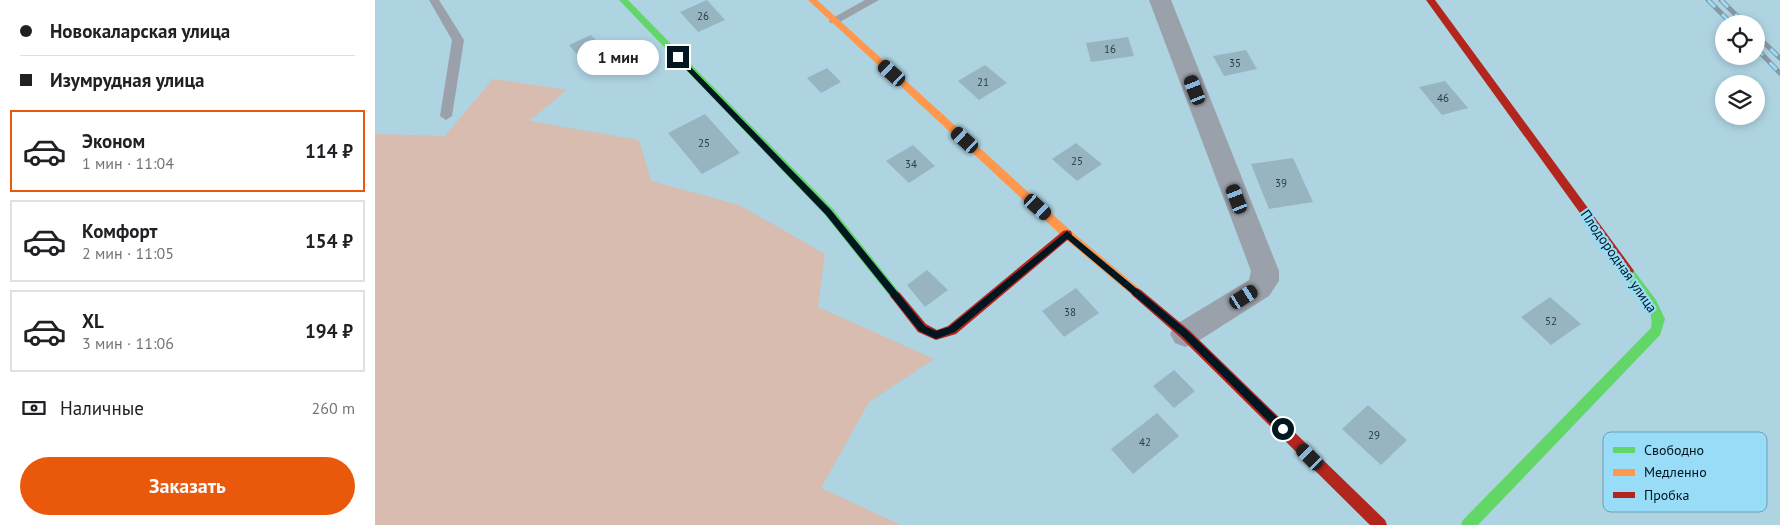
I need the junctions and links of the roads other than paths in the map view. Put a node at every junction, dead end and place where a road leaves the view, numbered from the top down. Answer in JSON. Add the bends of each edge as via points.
{"nodes":[{"id":1,"x":434,"y":0,"type":"edge"},
{"id":2,"x":623,"y":0,"type":"edge"},
{"id":3,"x":812,"y":0,"type":"edge"},
{"id":4,"x":874,"y":0,"type":"edge"},
{"id":5,"x":1160,"y":0,"type":"edge"},
{"id":6,"x":1429,"y":0,"type":"edge"},
{"id":7,"x":834,"y":20,"type":"junction"},
{"id":8,"x":445,"y":116,"type":"dead end"},
{"id":9,"x":1067,"y":234,"type":"junction"},
{"id":10,"x":1185,"y":334,"type":"junction"},
{"id":11,"x":1380,"y":525,"type":"edge"},
{"id":12,"x":1468,"y":525,"type":"edge"}],
"edges":[{"from":1,"to":8,"type":"lane","via":[[458,40]]},
{"from":2,"to":9,"type":"street","via":[[829,212],[922,328],[936,335],[952,330]]},
{"from":3,"to":7,"type":"street"},
{"from":4,"to":7,"type":"lane"},
{"from":5,"to":10,"type":"street","via":[[1265,271],[1265,280],[1259,288]]},
{"from":6,"to":12,"type":"street","name":"Плодородная улица","via":[[1652,304],[1659,319],[1656,331]]},
{"from":7,"to":9,"type":"street"},
{"from":9,"to":10,"type":"street"},
{"from":10,"to":11,"type":"street"}]}
